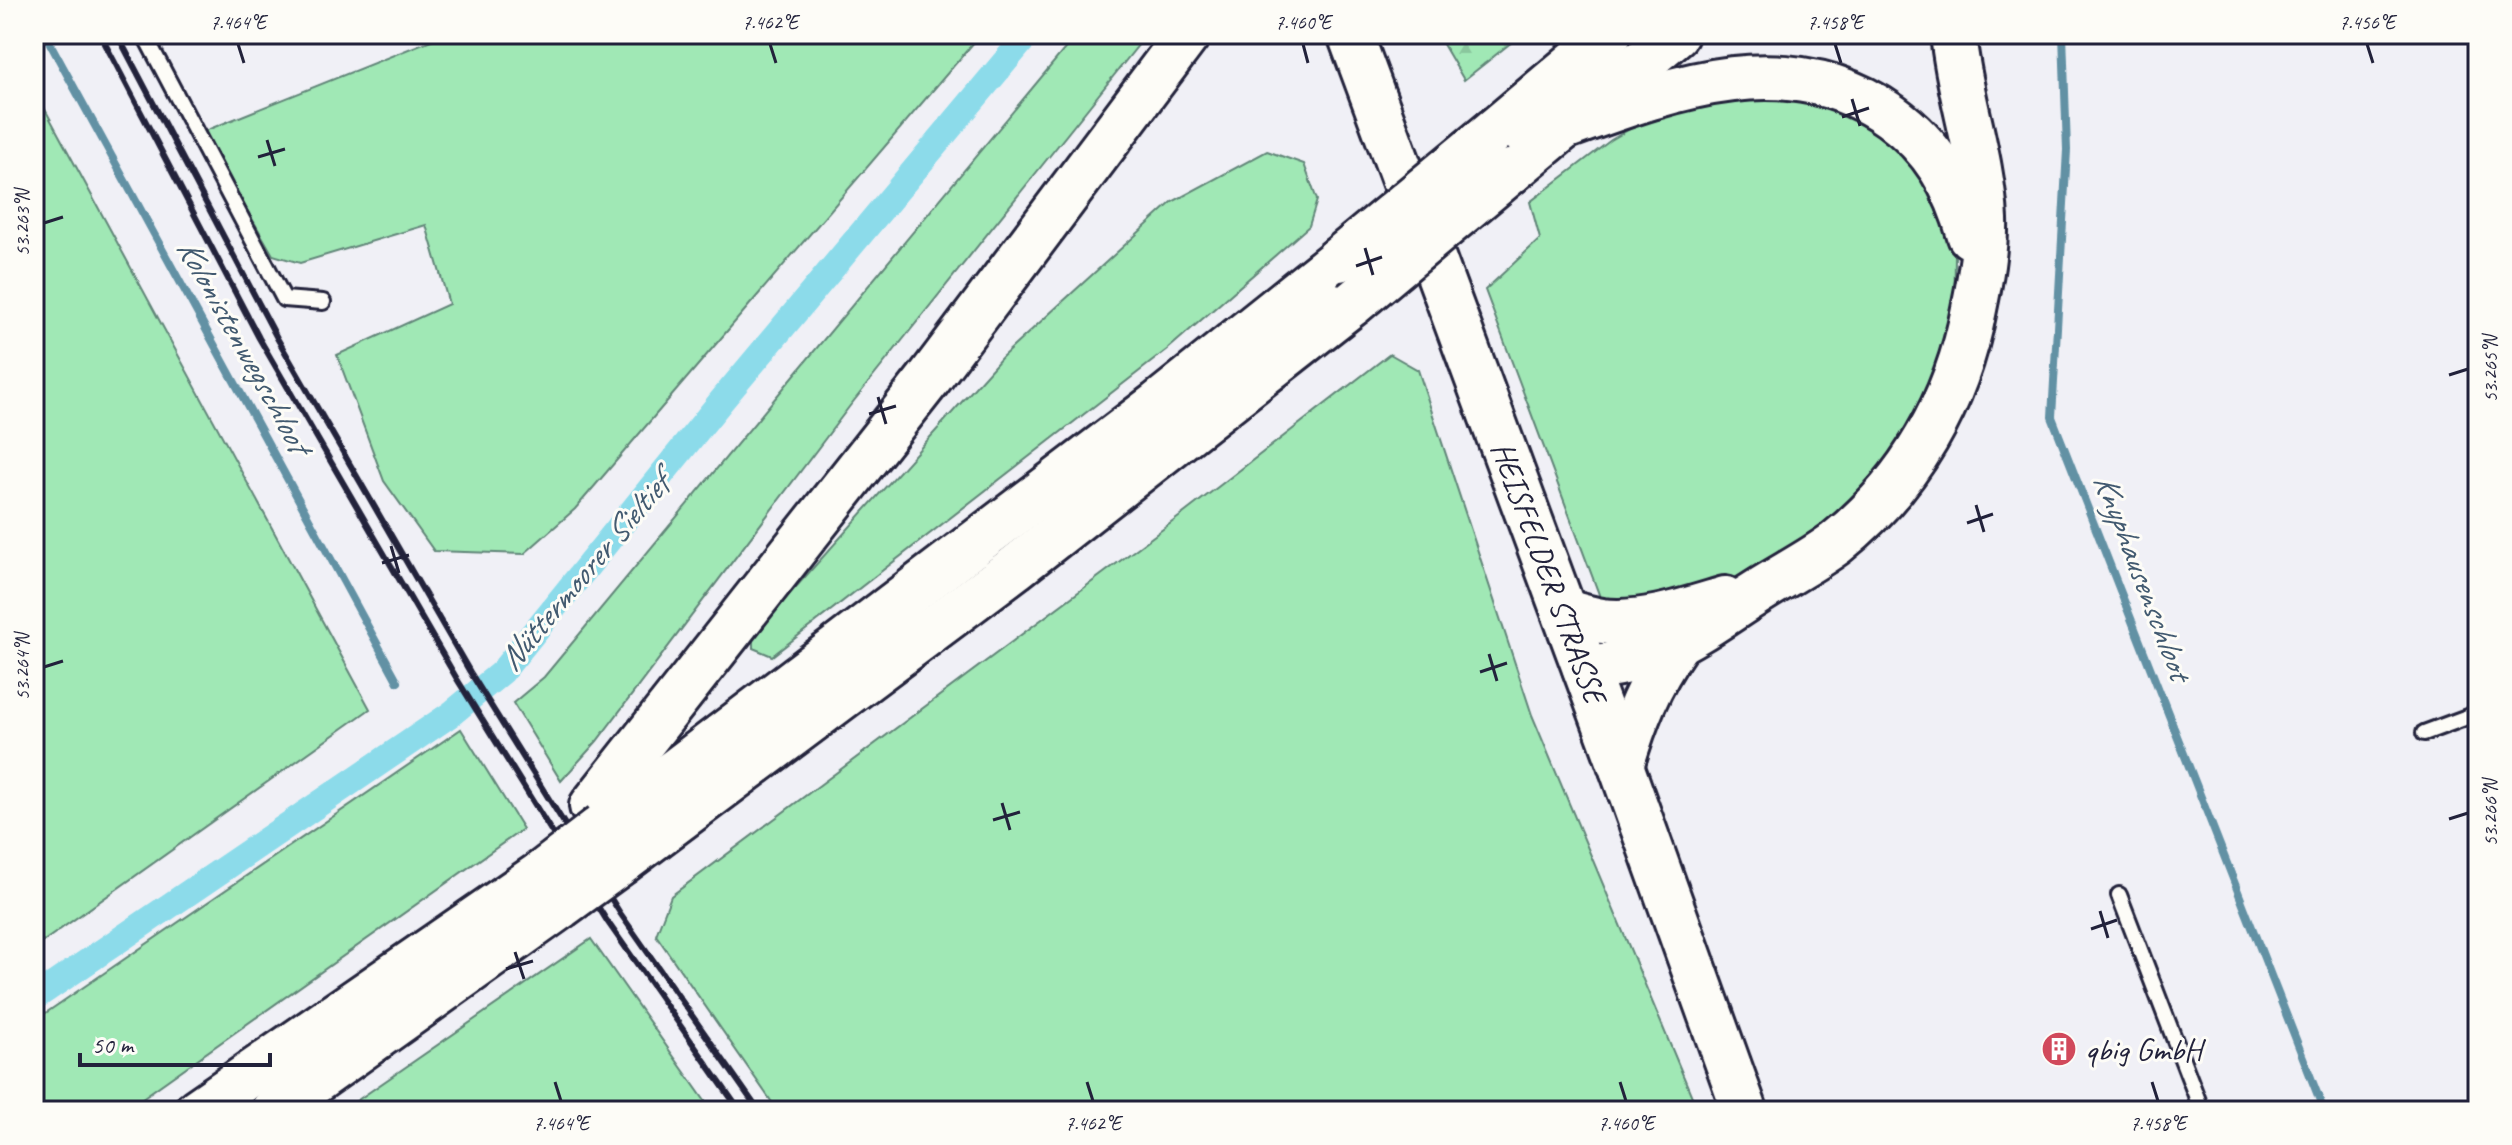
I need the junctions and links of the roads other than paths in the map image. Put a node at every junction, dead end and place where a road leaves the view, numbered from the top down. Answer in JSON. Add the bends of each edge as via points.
{"nodes":[{"id":1,"x":144,"y":34,"type":"edge"},
{"id":2,"x":1188,"y":34,"type":"edge"},
{"id":3,"x":1350,"y":34,"type":"edge"},
{"id":4,"x":1609,"y":34,"type":"edge"},
{"id":5,"x":1676,"y":34,"type":"edge"},
{"id":6,"x":1953,"y":34,"type":"edge"},
{"id":7,"x":1564,"y":127,"type":"junction"},
{"id":8,"x":1981,"y":274,"type":"junction"},
{"id":9,"x":323,"y":302,"type":"dead end"},
{"id":10,"x":1766,"y":587,"type":"junction"},
{"id":11,"x":1565,"y":612,"type":"junction"},
{"id":12,"x":1676,"y":645,"type":"junction"},
{"id":13,"x":1585,"y":668,"type":"junction"},
{"id":14,"x":2478,"y":713,"type":"edge"},
{"id":15,"x":2424,"y":733,"type":"dead end"},
{"id":16,"x":1621,"y":766,"type":"junction"},
{"id":17,"x":582,"y":853,"type":"junction"},
{"id":18,"x":2119,"y":895,"type":"dead end"},
{"id":19,"x":197,"y":1111,"type":"edge"},
{"id":20,"x":273,"y":1111,"type":"edge"},
{"id":21,"x":1745,"y":1111,"type":"edge"},
{"id":22,"x":2202,"y":1111,"type":"edge"}],
"edges":[{"from":1,"to":9,"type":"lane","via":[[284,299]]},
{"from":2,"to":17,"type":"main road"},
{"from":3,"to":11,"type":"main road","name":"HEISFELDER STRASSE"},
{"from":4,"to":17,"type":"main road","bridge":true,"via":[[1158,404]]},
{"from":5,"to":7,"type":"main road"},
{"from":6,"to":8,"type":"main road","via":[[1980,176],[1985,221]]},
{"from":7,"to":8,"type":"main road","via":[[1641,100],[1740,78],[1800,77],[1834,86],[1880,108],[1927,148],[1955,190]]},
{"from":7,"to":17,"type":"main road","bridge":true,"via":[[1353,303],[1015,568]]},
{"from":8,"to":10,"type":"main road","via":[[1964,359],[1927,438],[1894,484],[1853,527]]},
{"from":10,"to":11,"type":"main road","via":[[1635,620],[1603,621]]},
{"from":10,"to":12,"type":"main road"},
{"from":11,"to":13,"type":"main road","name":"HEISFELDER STRASSE"},
{"from":12,"to":13,"type":"main road","via":[[1630,662]]},
{"from":12,"to":16,"type":"main road","via":[[1636,714]]},
{"from":13,"to":16,"type":"main road","name":"HEISFELDER STRASSE"},
{"from":14,"to":15,"type":"lane"},
{"from":16,"to":21,"type":"main road","name":"HEISFELDER STRASSE"},
{"from":17,"to":19,"type":"main road"},
{"from":17,"to":20,"type":"main road"},
{"from":18,"to":22,"type":"lane"}]}
